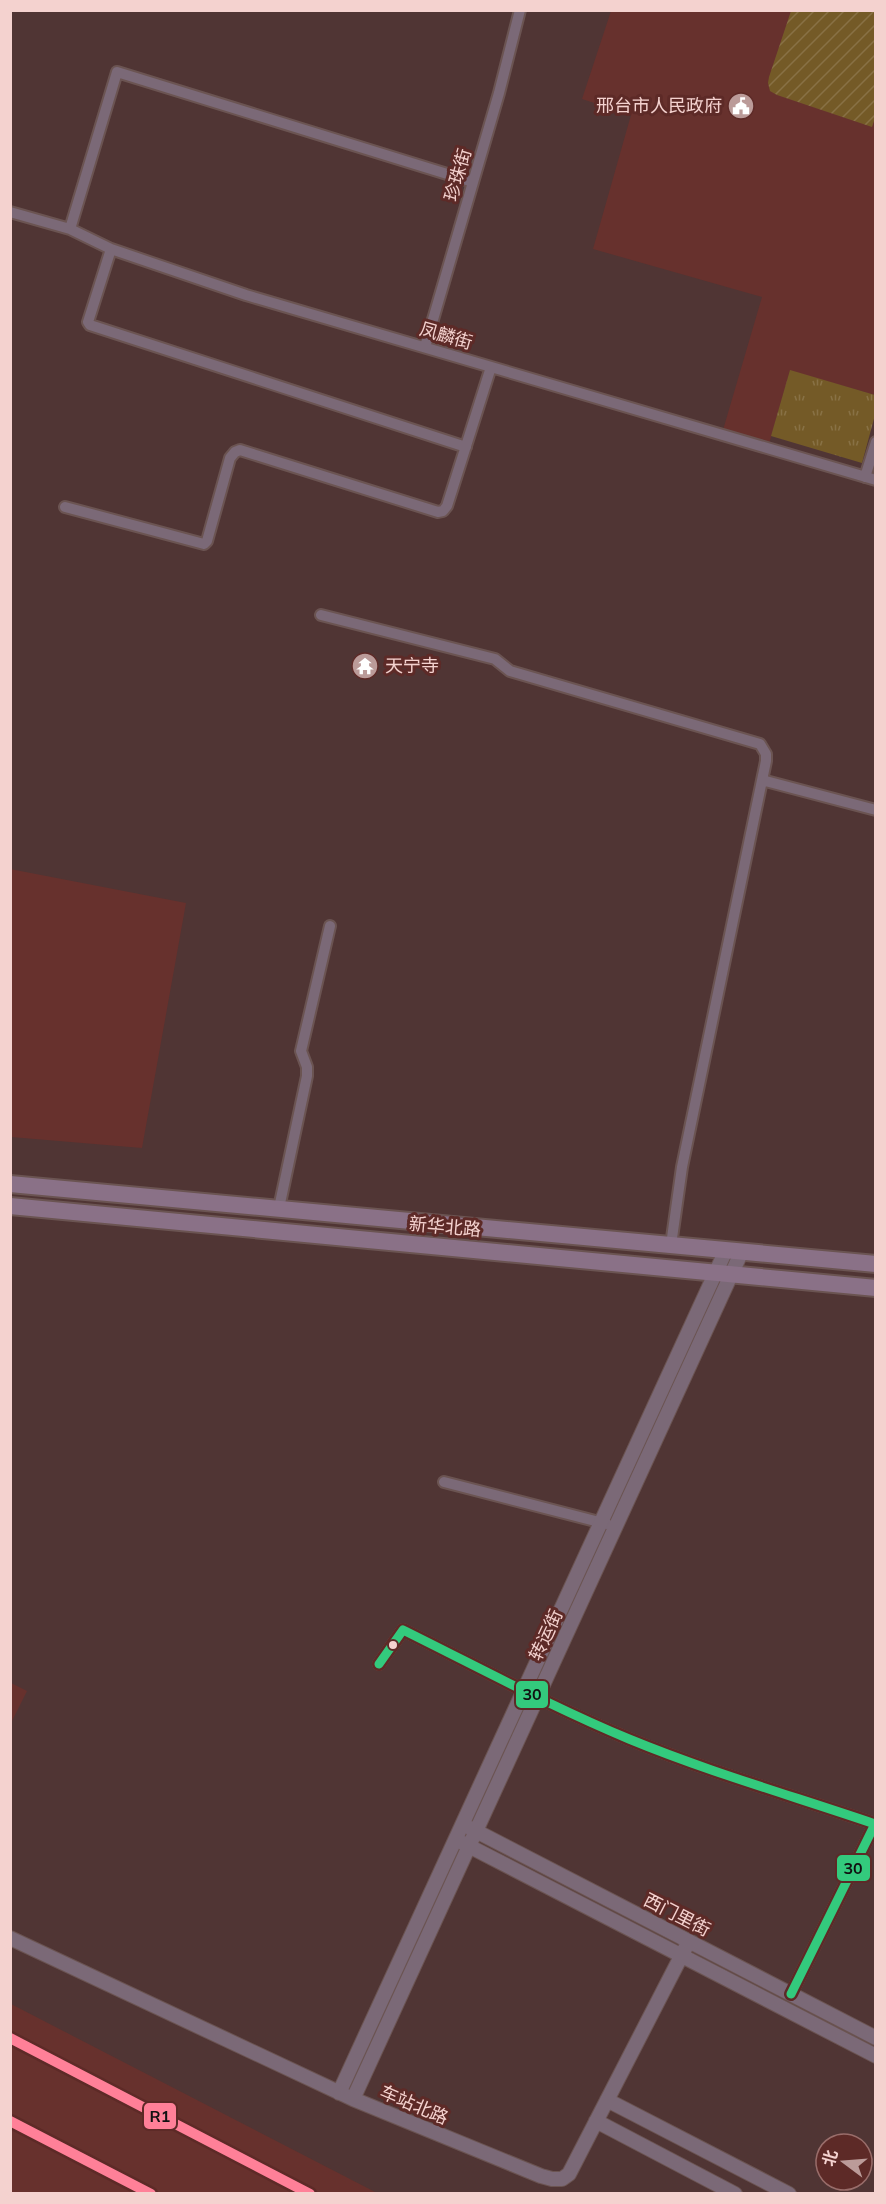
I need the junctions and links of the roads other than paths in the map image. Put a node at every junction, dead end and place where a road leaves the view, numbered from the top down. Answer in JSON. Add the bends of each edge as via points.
{"nodes":[{"id":1,"x":520,"y":10,"type":"edge"},
{"id":2,"x":473,"y":182,"type":"junction"},
{"id":3,"x":10,"y":212,"type":"edge"},
{"id":4,"x":70,"y":229,"type":"junction"},
{"id":5,"x":111,"y":249,"type":"junction"},
{"id":6,"x":425,"y":347,"type":"junction"},
{"id":7,"x":491,"y":367,"type":"junction"},
{"id":8,"x":876,"y":442,"type":"edge"},
{"id":9,"x":465,"y":447,"type":"junction"},
{"id":10,"x":870,"y":479,"type":"edge"},
{"id":11,"x":65,"y":507,"type":"dead end"},
{"id":12,"x":321,"y":615,"type":"dead end"},
{"id":13,"x":762,"y":780,"type":"junction"},
{"id":14,"x":876,"y":810,"type":"edge"},
{"id":15,"x":330,"y":926,"type":"dead end"},
{"id":16,"x":10,"y":1184,"type":"edge"},
{"id":17,"x":10,"y":1206,"type":"edge"},
{"id":18,"x":279,"y":1208,"type":"junction"},
{"id":19,"x":671,"y":1245,"type":"junction"},
{"id":20,"x":734,"y":1251,"type":"junction"},
{"id":21,"x":876,"y":1264,"type":"edge"},
{"id":22,"x":724,"y":1273,"type":"junction"},
{"id":23,"x":876,"y":1288,"type":"edge"},
{"id":24,"x":444,"y":1482,"type":"dead end"},
{"id":25,"x":600,"y":1523,"type":"junction"},
{"id":26,"x":616,"y":1526,"type":"junction"},
{"id":27,"x":379,"y":1664,"type":"dead end"},
{"id":28,"x":523,"y":1690,"type":"junction"},
{"id":29,"x":537,"y":1697,"type":"junction"},
{"id":30,"x":462,"y":1824,"type":"junction"},
{"id":31,"x":476,"y":1831,"type":"junction"},
{"id":32,"x":455,"y":1839,"type":"junction"},
{"id":33,"x":469,"y":1846,"type":"junction"},
{"id":34,"x":10,"y":1938,"type":"edge"},
{"id":35,"x":688,"y":1941,"type":"junction"},
{"id":36,"x":680,"y":1956,"type":"junction"},
{"id":37,"x":790,"y":1994,"type":"junction"},
{"id":38,"x":876,"y":2037,"type":"edge"},
{"id":39,"x":876,"y":2056,"type":"edge"},
{"id":40,"x":339,"y":2092,"type":"junction"},
{"id":41,"x":352,"y":2099,"type":"junction"},
{"id":42,"x":607,"y":2100,"type":"junction"},
{"id":43,"x":596,"y":2121,"type":"junction"},
{"id":44,"x":735,"y":2193,"type":"edge"},
{"id":45,"x":789,"y":2193,"type":"edge"}],
"edges":[{"from":1,"to":2,"type":"street","name":"珍珠街"},
{"from":2,"to":4,"type":"street","via":[[117,72]]},
{"from":2,"to":6,"type":"street","name":"珍珠街"},
{"from":3,"to":4,"type":"street","name":"凤麟街"},
{"from":4,"to":5,"type":"street","name":"凤麟街"},
{"from":5,"to":6,"type":"street","name":"凤麟街","via":[[246,295]]},
{"from":5,"to":9,"type":"street","via":[[90,325]]},
{"from":6,"to":7,"type":"street","name":"凤麟街"},
{"from":7,"to":9,"type":"street"},
{"from":7,"to":10,"type":"street","name":"凤麟街"},
{"from":8,"to":10,"type":"street"},
{"from":9,"to":11,"type":"street","via":[[447,506],[438,512],[240,450],[230,458],[204,544]]},
{"from":12,"to":13,"type":"street","via":[[495,659],[510,671],[760,744],[766,754]]},
{"from":13,"to":14,"type":"street"},
{"from":13,"to":19,"type":"street","via":[[682,1167]]},
{"from":15,"to":18,"type":"street","via":[[301,1051],[308,1067],[307,1076]]},
{"from":16,"to":18,"type":"main road","name":"新华北路"},
{"from":17,"to":22,"type":"main road","name":"新华北路"},
{"from":18,"to":19,"type":"main road","name":"新华北路"},
{"from":19,"to":20,"type":"main road","name":"新华北路"},
{"from":20,"to":21,"type":"main road","name":"新华北路"},
{"from":20,"to":22,"type":"street","name":"转运街"},
{"from":22,"to":23,"type":"main road","name":"新华北路"},
{"from":22,"to":25,"type":"street","name":"转运街"},
{"from":22,"to":26,"type":"street","name":"转运街"},
{"from":24,"to":25,"type":"street"},
{"from":25,"to":26,"type":"street"},
{"from":25,"to":28,"type":"street","name":"转运街"},
{"from":26,"to":29,"type":"street","name":"转运街"},
{"from":27,"to":28,"type":"street","via":[[403,1630]]},
{"from":28,"to":29,"type":"street"},
{"from":28,"to":30,"type":"street","name":"转运街"},
{"from":29,"to":31,"type":"street","name":"转运街"},
{"from":29,"to":37,"type":"street","via":[[683,1760],[875,1824]]},
{"from":30,"to":31,"type":"street","name":"西门里街"},
{"from":30,"to":32,"type":"street","name":"转运街"},
{"from":31,"to":33,"type":"street","name":"转运街"},
{"from":31,"to":35,"type":"street","name":"西门里街"},
{"from":32,"to":33,"type":"street"},
{"from":32,"to":40,"type":"street","name":"转运街"},
{"from":33,"to":36,"type":"street"},
{"from":33,"to":41,"type":"street","name":"转运街"},
{"from":34,"to":40,"type":"street","name":"车站北路"},
{"from":35,"to":36,"type":"street","name":"车站北路"},
{"from":35,"to":37,"type":"street","name":"西门里街"},
{"from":36,"to":39,"type":"street"},
{"from":36,"to":42,"type":"street","name":"车站北路"},
{"from":37,"to":38,"type":"street","name":"西门里街"},
{"from":40,"to":41,"type":"street","name":"车站北路"},
{"from":41,"to":43,"type":"street","name":"车站北路","via":[[552,2179],[569,2174]]},
{"from":42,"to":43,"type":"street","name":"车站北路"},
{"from":42,"to":45,"type":"street"},
{"from":43,"to":44,"type":"street"}]}
